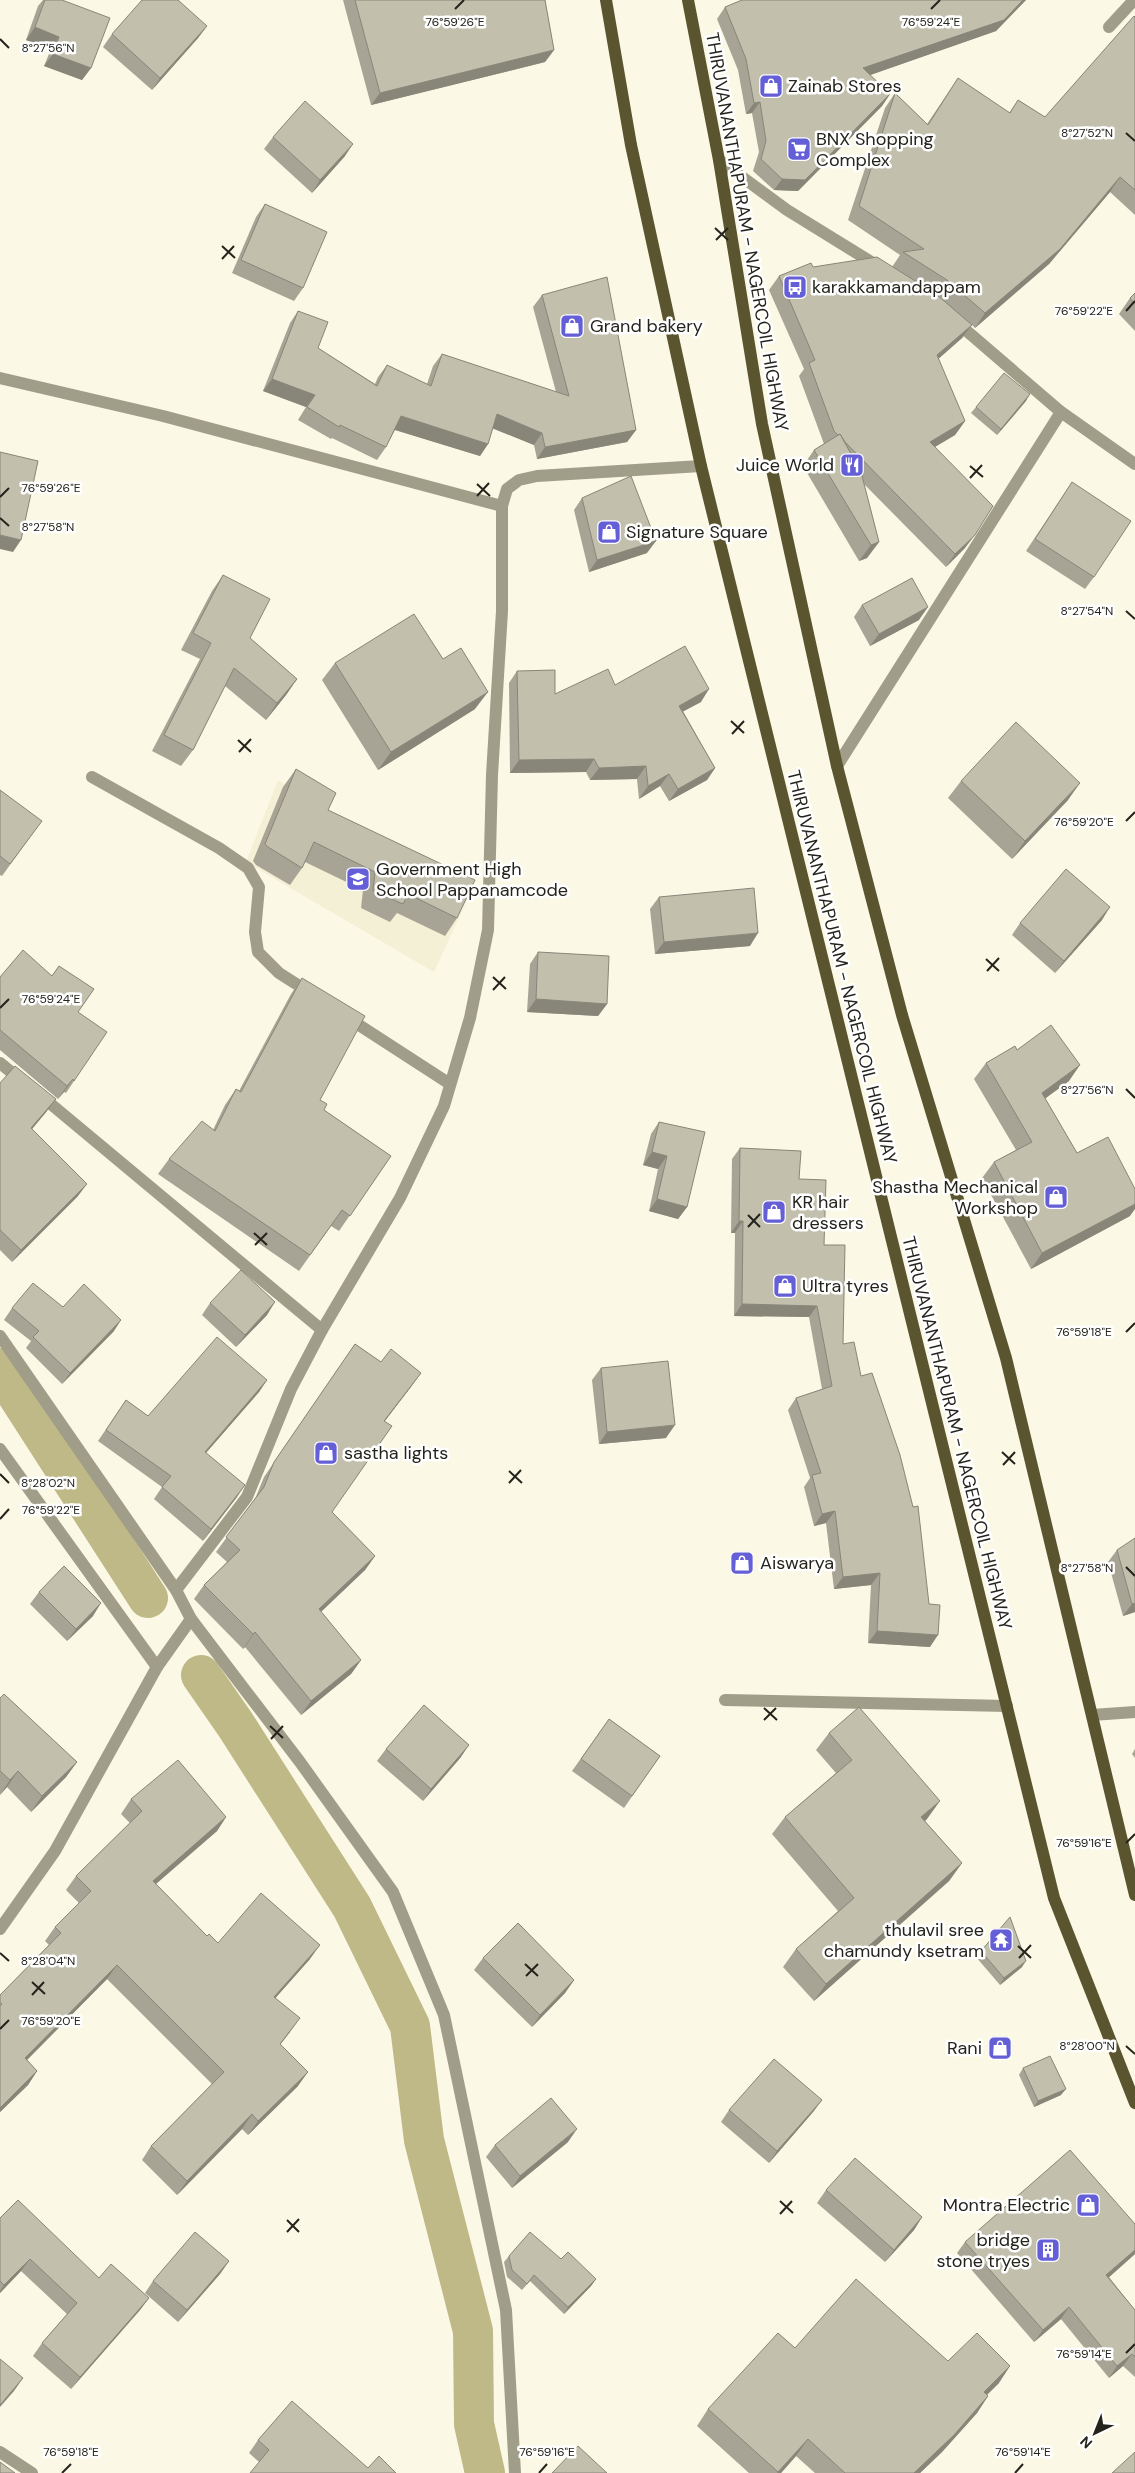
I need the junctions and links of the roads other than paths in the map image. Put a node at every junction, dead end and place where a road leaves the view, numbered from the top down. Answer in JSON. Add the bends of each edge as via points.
{"nodes":[{"id":1,"x":606,"y":0,"type":"edge"},
{"id":2,"x":688,"y":0,"type":"edge"},
{"id":3,"x":1134,"y":0,"type":"edge"},
{"id":4,"x":1109,"y":27,"type":"dead end"},
{"id":5,"x":719,"y":160,"type":"junction"},
{"id":6,"x":891,"y":275,"type":"edge"},
{"id":7,"x":946,"y":314,"type":"edge"},
{"id":8,"x":0,"y":378,"type":"edge"},
{"id":9,"x":1061,"y":412,"type":"junction"},
{"id":10,"x":1135,"y":464,"type":"edge"},
{"id":11,"x":701,"y":466,"type":"junction"},
{"id":12,"x":502,"y":506,"type":"junction"},
{"id":13,"x":837,"y":766,"type":"junction"},
{"id":14,"x":92,"y":777,"type":"dead end"},
{"id":15,"x":320,"y":1000,"type":"edge"},
{"id":16,"x":336,"y":1010,"type":"edge"},
{"id":17,"x":0,"y":1063,"type":"edge"},
{"id":18,"x":450,"y":1084,"type":"junction"},
{"id":19,"x":322,"y":1330,"type":"junction"},
{"id":20,"x":0,"y":1336,"type":"edge"},
{"id":21,"x":0,"y":1449,"type":"edge"},
{"id":22,"x":176,"y":1590,"type":"junction"},
{"id":23,"x":191,"y":1618,"type":"junction"},
{"id":24,"x":157,"y":1667,"type":"junction"},
{"id":25,"x":725,"y":1700,"type":"dead end"},
{"id":26,"x":1007,"y":1706,"type":"junction"},
{"id":27,"x":1135,"y":1712,"type":"edge"},
{"id":28,"x":1092,"y":1715,"type":"junction"},
{"id":29,"x":1135,"y":1895,"type":"edge"},
{"id":30,"x":0,"y":1929,"type":"edge"},
{"id":31,"x":1135,"y":2103,"type":"edge"},
{"id":32,"x":0,"y":2452,"type":"edge"},
{"id":33,"x":32,"y":2473,"type":"edge"},
{"id":34,"x":515,"y":2473,"type":"edge"}],
"edges":[{"from":1,"to":11,"type":"main road","name":"THIRUVANANTHAPURAM - NAGERCOIL HIGHWAY","via":[[631,145]]},
{"from":2,"to":5,"type":"main road","name":"THIRUVANANTHAPURAM - NAGERCOIL HIGHWAY"},
{"from":3,"to":4,"type":"street"},
{"from":5,"to":6,"type":"street","via":[[787,210]]},
{"from":5,"to":13,"type":"main road","name":"THIRUVANANTHAPURAM - NAGERCOIL HIGHWAY","via":[[762,424]]},
{"from":7,"to":9,"type":"street"},
{"from":8,"to":12,"type":"street","via":[[163,416]]},
{"from":9,"to":10,"type":"street"},
{"from":9,"to":13,"type":"street"},
{"from":11,"to":12,"type":"street","via":[[537,476],[519,480],[507,489]]},
{"from":11,"to":26,"type":"main road","name":"THIRUVANANTHAPURAM - NAGERCOIL HIGHWAY"},
{"from":12,"to":18,"type":"street","via":[[502,611],[492,775],[488,930],[470,1018]]},
{"from":13,"to":28,"type":"main road","name":"THIRUVANANTHAPURAM - NAGERCOIL HIGHWAY","via":[[902,1015],[1006,1358]]},
{"from":14,"to":15,"type":"street","via":[[219,848],[248,868],[258,887],[255,932],[258,952],[279,973]]},
{"from":16,"to":18,"type":"street"},
{"from":17,"to":19,"type":"street"},
{"from":18,"to":19,"type":"street","via":[[444,1106],[400,1198]]},
{"from":19,"to":22,"type":"street","via":[[291,1388],[246,1497]]},
{"from":20,"to":22,"type":"street"},
{"from":21,"to":24,"type":"street"},
{"from":22,"to":23,"type":"street"},
{"from":23,"to":24,"type":"street"},
{"from":23,"to":34,"type":"street","via":[[393,1892],[444,2015],[506,2310]]},
{"from":24,"to":30,"type":"street","via":[[55,1851]]},
{"from":25,"to":26,"type":"street"},
{"from":26,"to":31,"type":"main road","name":"THIRUVANANTHAPURAM - NAGERCOIL HIGHWAY","via":[[1054,1898]]},
{"from":27,"to":28,"type":"street"},
{"from":28,"to":29,"type":"main road","name":"THIRUVANANTHAPURAM - NAGERCOIL HIGHWAY"},
{"from":32,"to":33,"type":"street"}]}
